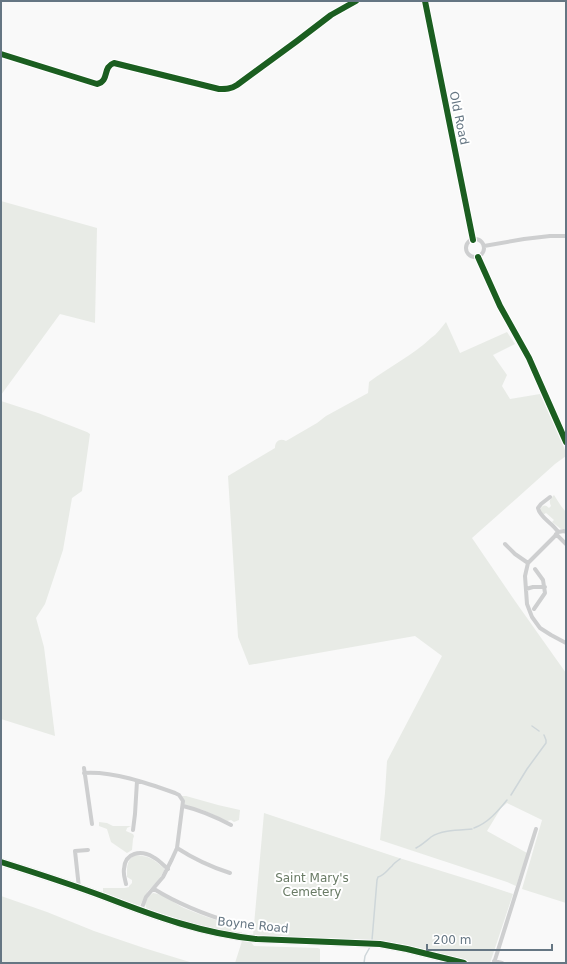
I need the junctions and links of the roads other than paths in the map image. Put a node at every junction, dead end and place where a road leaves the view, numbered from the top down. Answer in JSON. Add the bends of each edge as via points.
{"nodes":[{"id":1,"x":356,"y":1,"type":"edge"},
{"id":2,"x":425,"y":1,"type":"edge"},
{"id":3,"x":1,"y":54,"type":"edge"},
{"id":4,"x":566,"y":236,"type":"edge"},
{"id":5,"x":473,"y":240,"type":"junction"},
{"id":6,"x":484,"y":246,"type":"junction"},
{"id":7,"x":478,"y":256,"type":"junction"},
{"id":8,"x":566,"y":442,"type":"edge"},
{"id":9,"x":550,"y":497,"type":"dead end"},
{"id":10,"x":566,"y":532,"type":"edge"},
{"id":11,"x":557,"y":533,"type":"junction"},
{"id":12,"x":505,"y":544,"type":"dead end"},
{"id":13,"x":566,"y":544,"type":"edge"},
{"id":14,"x":528,"y":563,"type":"junction"},
{"id":15,"x":534,"y":569,"type":"dead end"},
{"id":16,"x":545,"y":587,"type":"junction"},
{"id":17,"x":526,"y":589,"type":"junction"},
{"id":18,"x":534,"y":609,"type":"dead end"},
{"id":19,"x":566,"y":642,"type":"edge"},
{"id":20,"x":137,"y":781,"type":"junction"},
{"id":21,"x":183,"y":806,"type":"junction"},
{"id":22,"x":92,"y":824,"type":"dead end"},
{"id":23,"x":231,"y":825,"type":"dead end"},
{"id":24,"x":536,"y":829,"type":"dead end"},
{"id":25,"x":133,"y":830,"type":"dead end"},
{"id":26,"x":177,"y":848,"type":"junction"},
{"id":27,"x":88,"y":850,"type":"dead end"},
{"id":28,"x":1,"y":862,"type":"edge"},
{"id":29,"x":168,"y":869,"type":"junction"},
{"id":30,"x":230,"y":873,"type":"dead end"},
{"id":31,"x":126,"y":884,"type":"dead end"},
{"id":32,"x":79,"y":888,"type":"junction"},
{"id":33,"x":154,"y":888,"type":"junction"},
{"id":34,"x":141,"y":910,"type":"junction"},
{"id":35,"x":233,"y":923,"type":"dead end"},
{"id":36,"x":494,"y":962,"type":"edge"},
{"id":37,"x":464,"y":963,"type":"edge"},
{"id":38,"x":502,"y":963,"type":"edge"}],
"edges":[{"from":1,"to":3,"type":"street","via":[[331,15],[233,88],[228,89],[219,89],[114,63],[108,66],[104,79],[97,84]]},
{"from":2,"to":5,"type":"street","name":"Old Road"},
{"from":4,"to":6,"type":"street","via":[[524,239]]},
{"from":5,"to":6,"type":"street","via":[[480,240]]},
{"from":5,"to":7,"type":"street","via":[[467,245],[466,250],[472,257]]},
{"from":6,"to":7,"type":"street"},
{"from":7,"to":8,"type":"street","via":[[500,306],[529,358]]},
{"from":9,"to":11,"type":"street","via":[[538,508]]},
{"from":10,"to":11,"type":"street"},
{"from":11,"to":13,"type":"street"},
{"from":11,"to":14,"type":"street"},
{"from":12,"to":14,"type":"street"},
{"from":14,"to":17,"type":"street"},
{"from":15,"to":16,"type":"street"},
{"from":16,"to":17,"type":"street"},
{"from":16,"to":18,"type":"street","via":[[545,593]]},
{"from":17,"to":19,"type":"street","via":[[529,610],[540,628]]},
{"from":20,"to":21,"type":"street","via":[[179,795]]},
{"from":20,"to":22,"type":"street","via":[[84,771]]},
{"from":20,"to":25,"type":"street"},
{"from":21,"to":23,"type":"street"},
{"from":21,"to":26,"type":"street"},
{"from":24,"to":36,"type":"street"},
{"from":26,"to":29,"type":"street"},
{"from":26,"to":30,"type":"street","via":[[205,864]]},
{"from":27,"to":32,"type":"street","via":[[75,852]]},
{"from":28,"to":32,"type":"street","name":"Boyne Road"},
{"from":29,"to":31,"type":"street","via":[[155,857],[145,854],[131,855],[124,867]]},
{"from":29,"to":33,"type":"street"},
{"from":32,"to":34,"type":"street","name":"Boyne Road"},
{"from":33,"to":34,"type":"street","via":[[146,897]]},
{"from":33,"to":35,"type":"street","via":[[193,910]]},
{"from":34,"to":37,"type":"street","name":"Boyne Road","via":[[195,928],[237,937],[380,944]]},
{"from":36,"to":38,"type":"street"}]}
